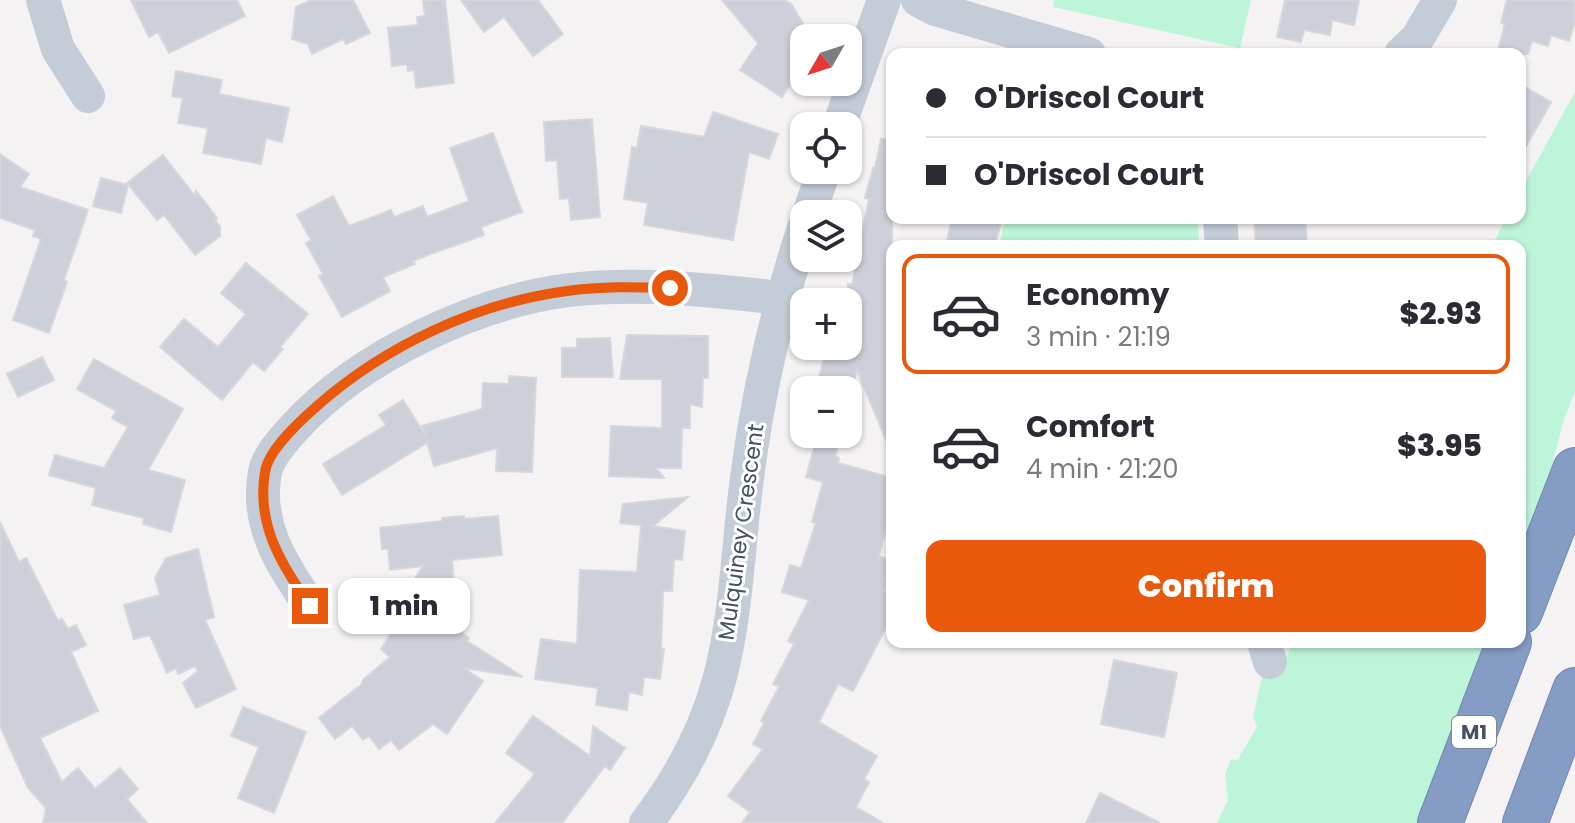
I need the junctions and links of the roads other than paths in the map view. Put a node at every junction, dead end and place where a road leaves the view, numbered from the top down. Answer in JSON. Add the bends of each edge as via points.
{"nodes":[{"id":1,"x":43,"y":0,"type":"edge"},
{"id":2,"x":884,"y":0,"type":"edge"},
{"id":3,"x":918,"y":0,"type":"edge"},
{"id":4,"x":1440,"y":0,"type":"edge"},
{"id":5,"x":1068,"y":48,"type":"edge"},
{"id":6,"x":1407,"y":48,"type":"edge"},
{"id":7,"x":88,"y":96,"type":"dead end"},
{"id":8,"x":844,"y":112,"type":"edge"},
{"id":9,"x":790,"y":271,"type":"edge"},
{"id":10,"x":781,"y":298,"type":"junction"},
{"id":11,"x":1575,"y":470,"type":"edge"},
{"id":12,"x":1526,"y":597,"type":"edge"},
{"id":13,"x":310,"y":606,"type":"dead end"},
{"id":14,"x":1507,"y":648,"type":"edge"},
{"id":15,"x":1575,"y":690,"type":"edge"},
{"id":16,"x":646,"y":823,"type":"edge"},
{"id":17,"x":1440,"y":823,"type":"edge"},
{"id":18,"x":1525,"y":823,"type":"edge"}],
"edges":[{"from":1,"to":7,"type":"street","via":[[58,49]]},
{"from":2,"to":8,"type":"street"},
{"from":3,"to":5,"type":"street"},
{"from":4,"to":6,"type":"street"},
{"from":9,"to":10,"type":"street","name":"Mulquiney Crescent"},
{"from":10,"to":13,"type":"street","via":[[700,289],[568,290],[472,316],[372,363],[304,418],[265,469],[263,510],[276,554]]},
{"from":10,"to":16,"type":"street","name":"Mulquiney Crescent","via":[[749,462],[734,608],[720,678],[696,745]]},
{"from":11,"to":12,"type":"highway"},
{"from":14,"to":17,"type":"highway","number":"M1"},
{"from":15,"to":18,"type":"highway"}]}
